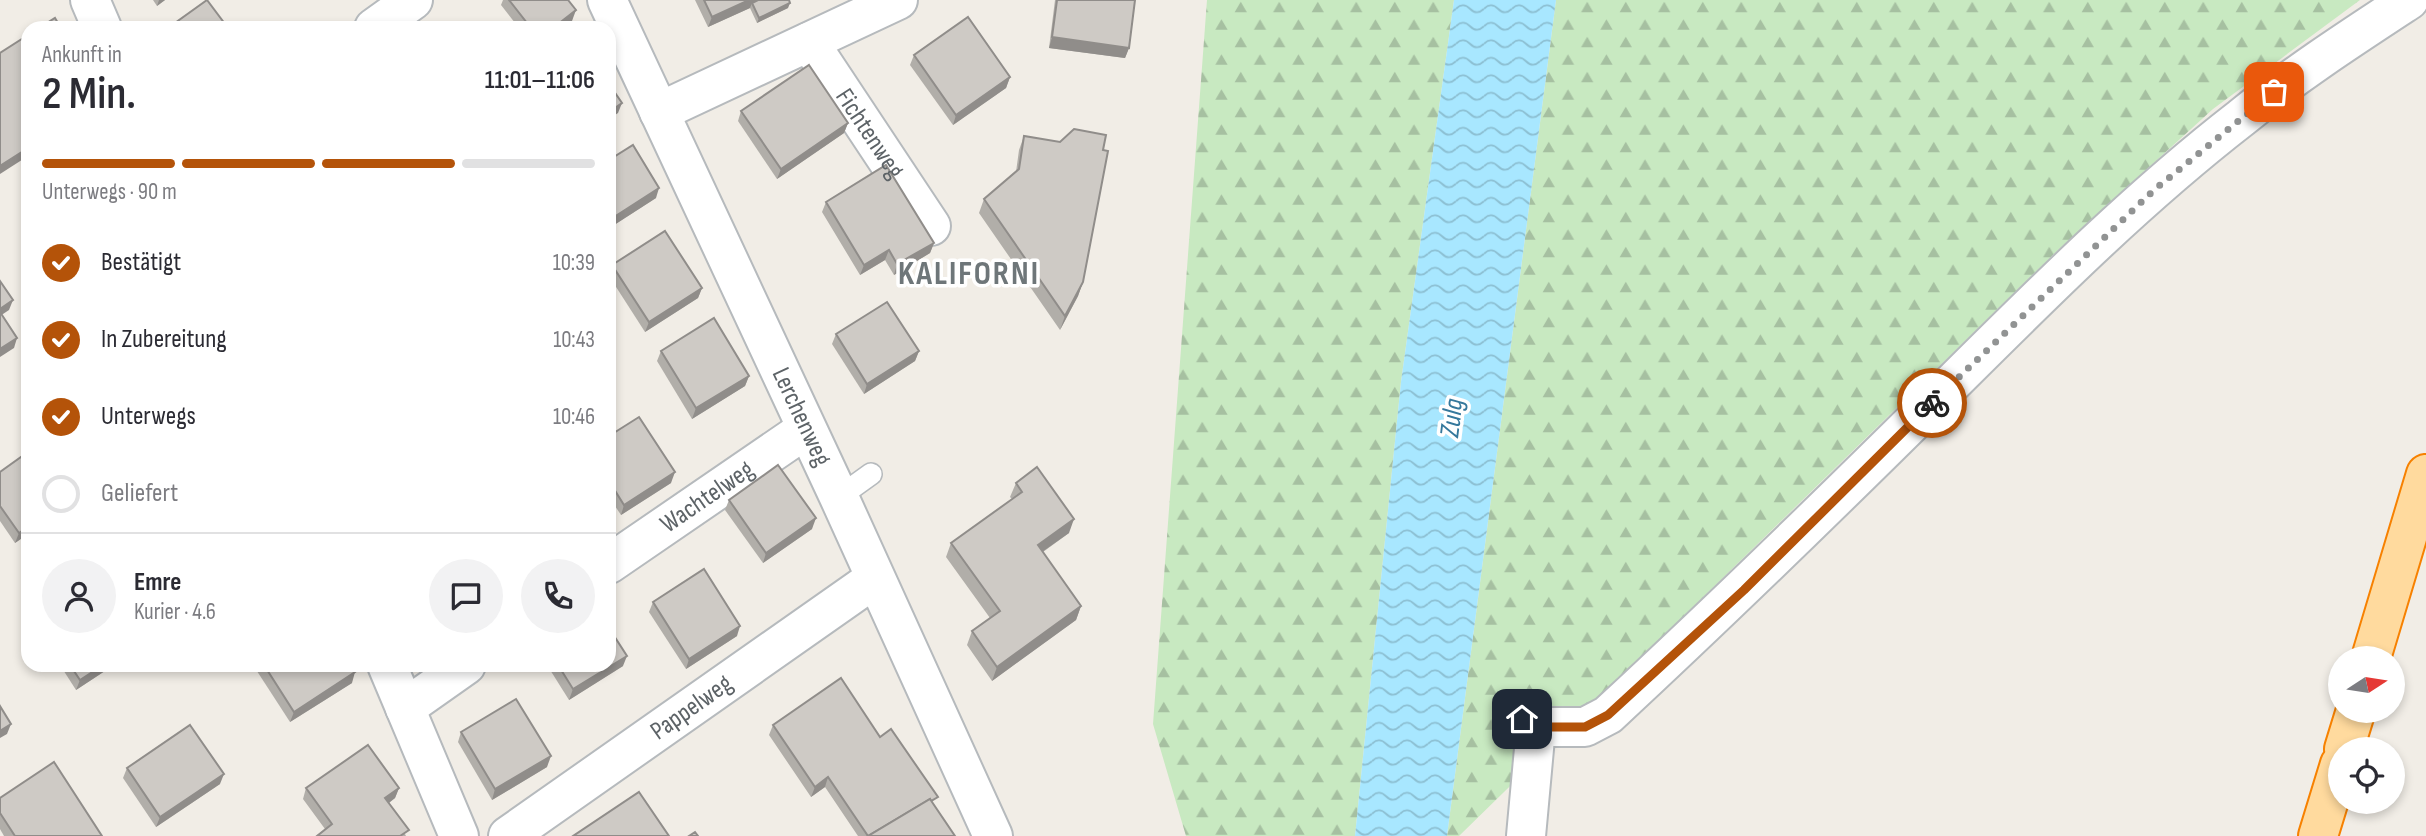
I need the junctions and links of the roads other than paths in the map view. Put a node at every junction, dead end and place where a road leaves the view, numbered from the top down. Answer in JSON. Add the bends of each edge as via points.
{"nodes":[{"id":1,"x":90,"y":0,"type":"edge"},
{"id":2,"x":413,"y":0,"type":"edge"},
{"id":3,"x":607,"y":0,"type":"edge"},
{"id":4,"x":898,"y":0,"type":"edge"},
{"id":5,"x":2409,"y":0,"type":"edge"},
{"id":6,"x":839,"y":13,"type":"edge"},
{"id":7,"x":99,"y":21,"type":"edge"},
{"id":8,"x":384,"y":21,"type":"edge"},
{"id":9,"x":809,"y":42,"type":"junction"},
{"id":10,"x":659,"y":112,"type":"junction"},
{"id":11,"x":931,"y":226,"type":"dead end"},
{"id":12,"x":806,"y":429,"type":"junction"},
{"id":13,"x":870,"y":474,"type":"dead end"},
{"id":14,"x":2426,"y":474,"type":"edge"},
{"id":15,"x":839,"y":497,"type":"junction"},
{"id":16,"x":616,"y":559,"type":"edge"},
{"id":17,"x":874,"y":579,"type":"junction"},
{"id":18,"x":2375,"y":646,"type":"edge"},
{"id":19,"x":390,"y":672,"type":"edge"},
{"id":20,"x":456,"y":672,"type":"edge"},
{"id":21,"x":405,"y":708,"type":"junction"},
{"id":22,"x":2328,"y":803,"type":"edge"},
{"id":23,"x":459,"y":836,"type":"edge"},
{"id":24,"x":508,"y":836,"type":"edge"},
{"id":25,"x":993,"y":836,"type":"edge"},
{"id":26,"x":1526,"y":836,"type":"edge"},
{"id":27,"x":2318,"y":836,"type":"edge"}],
"edges":[{"from":1,"to":7,"type":"street"},
{"from":2,"to":8,"type":"street"},
{"from":3,"to":10,"type":"street","name":"Lerchenweg"},
{"from":4,"to":6,"type":"street"},
{"from":5,"to":26,"type":"street","via":[[2290,80],[2154,190],[1990,345],[1744,590],[1608,715],[1585,727],[1529,723]]},
{"from":6,"to":9,"type":"street"},
{"from":9,"to":10,"type":"street"},
{"from":9,"to":11,"type":"street","name":"Fichtenweg"},
{"from":10,"to":12,"type":"street","name":"Lerchenweg"},
{"from":12,"to":15,"type":"street","name":"Lerchenweg"},
{"from":12,"to":16,"type":"street","name":"Wachtelweg"},
{"from":13,"to":15,"type":"lane"},
{"from":14,"to":18,"type":"highway"},
{"from":15,"to":17,"type":"street","name":"Lerchenweg"},
{"from":17,"to":24,"type":"street","name":"Pappelweg"},
{"from":17,"to":25,"type":"street","name":"Lerchenweg"},
{"from":19,"to":21,"type":"street"},
{"from":20,"to":21,"type":"street"},
{"from":21,"to":23,"type":"street"},
{"from":22,"to":27,"type":"highway"}]}
